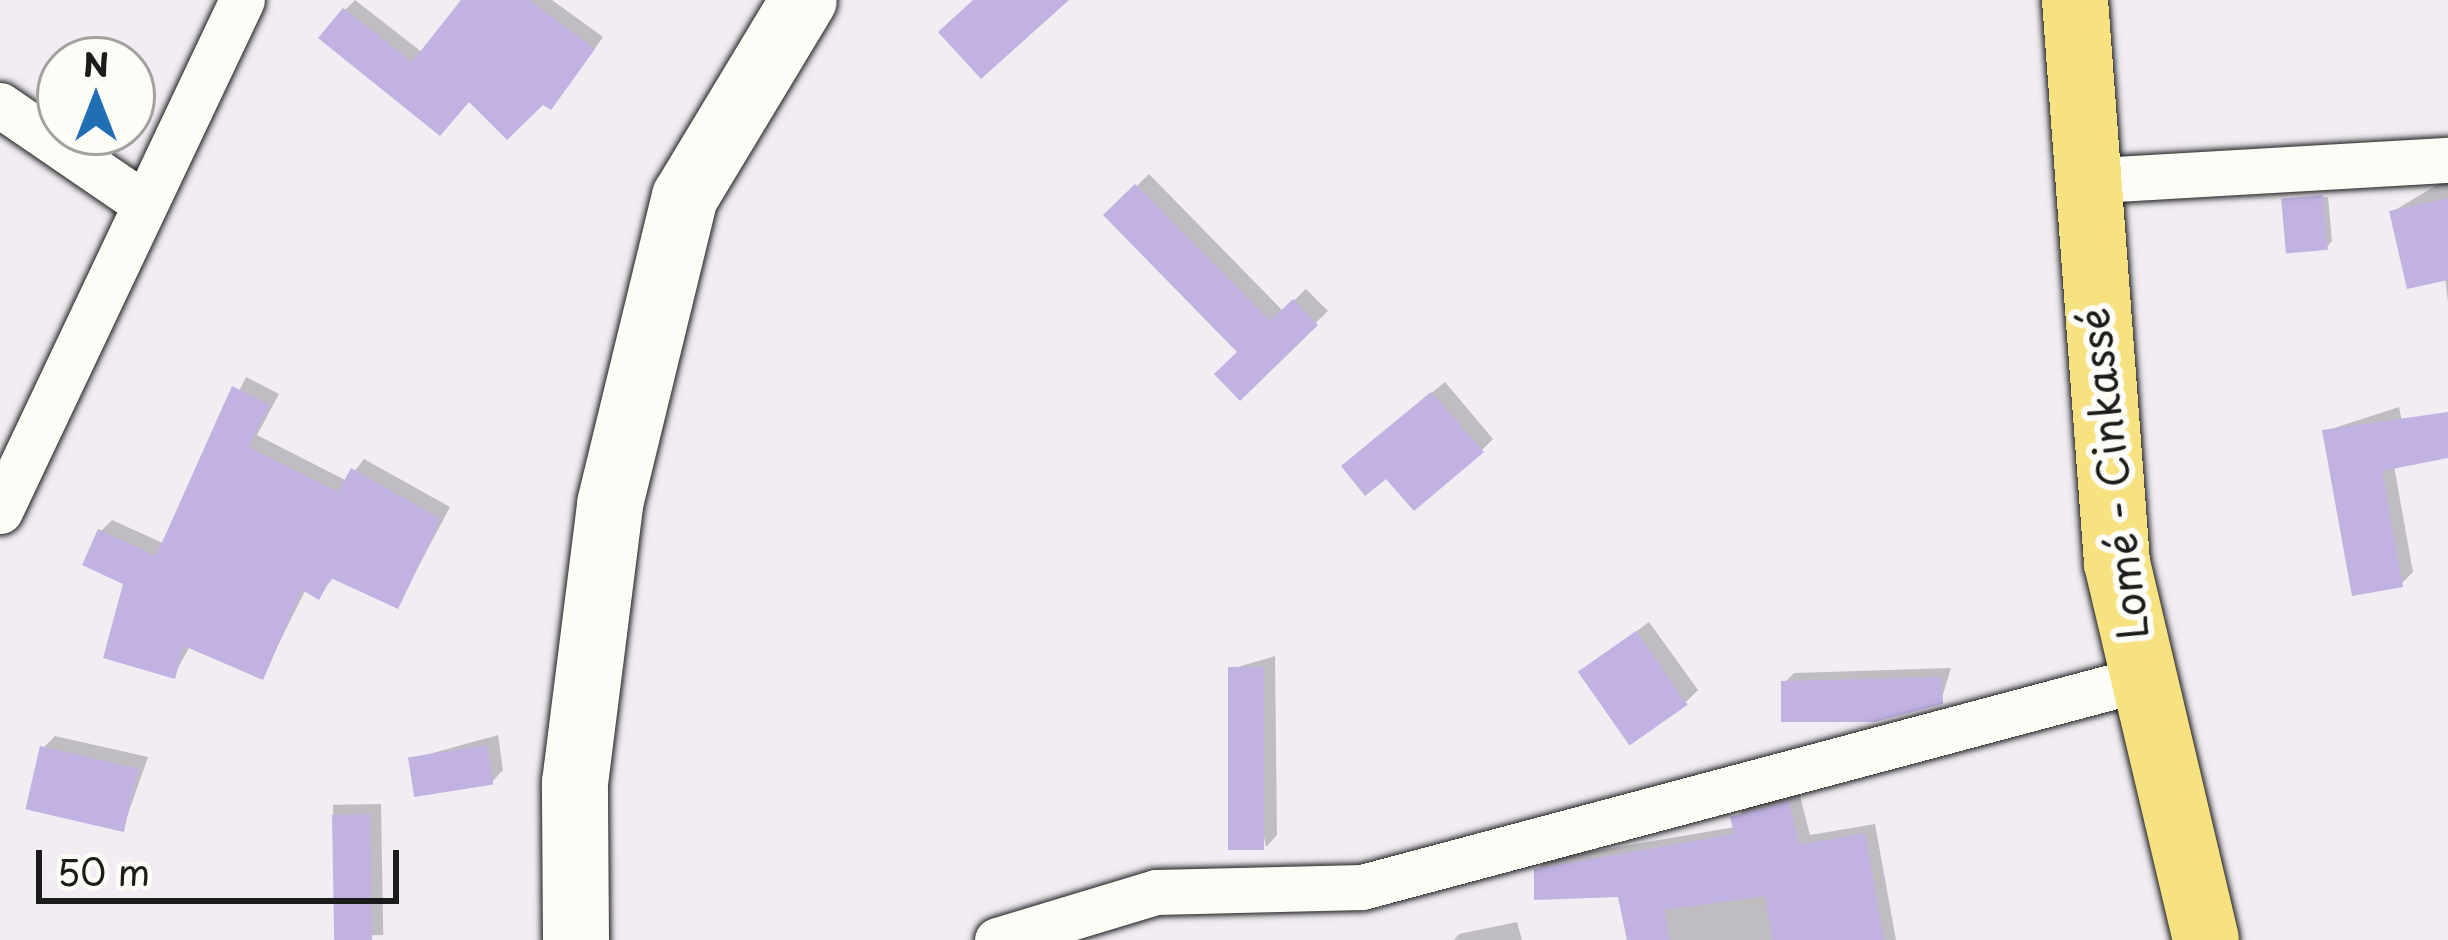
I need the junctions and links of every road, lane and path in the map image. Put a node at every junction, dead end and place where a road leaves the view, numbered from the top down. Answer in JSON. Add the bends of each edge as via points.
{"nodes":[{"id":1,"x":242,"y":0,"type":"edge"},
{"id":2,"x":804,"y":0,"type":"edge"},
{"id":3,"x":2074,"y":0,"type":"edge"},
{"id":4,"x":0,"y":104,"type":"edge"},
{"id":5,"x":2448,"y":160,"type":"edge"},
{"id":6,"x":2082,"y":181,"type":"junction"},
{"id":7,"x":143,"y":203,"type":"junction"},
{"id":8,"x":0,"y":511,"type":"edge"},
{"id":9,"x":2137,"y":680,"type":"junction"},
{"id":10,"x":576,"y":940,"type":"edge"},
{"id":11,"x":997,"y":940,"type":"edge"},
{"id":12,"x":2206,"y":940,"type":"edge"}],
"edges":[{"from":1,"to":7,"type":"street"},
{"from":2,"to":10,"type":"street","via":[[685,196],[647,350],[610,504],[575,783]]},
{"from":3,"to":6,"type":"highway","name":"Lomé - Cinkassé"},
{"from":4,"to":7,"type":"street"},
{"from":5,"to":6,"type":"street"},
{"from":6,"to":9,"type":"highway","name":"Lomé - Cinkassé","via":[[2098,413]]},
{"from":7,"to":8,"type":"street"},
{"from":9,"to":11,"type":"street","via":[[1362,887],[1156,892]]},
{"from":9,"to":12,"type":"highway","name":"Lomé - Cinkassé"}]}
